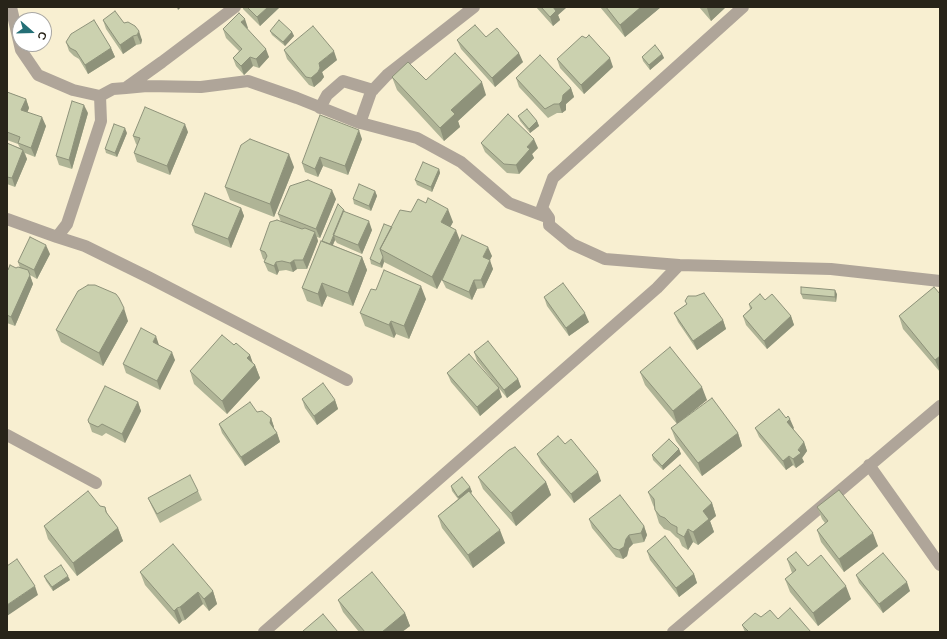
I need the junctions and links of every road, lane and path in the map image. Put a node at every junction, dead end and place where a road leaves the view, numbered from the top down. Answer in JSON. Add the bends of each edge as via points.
{"nodes":[{"id":1,"x":11,"y":7,"type":"edge"},
{"id":2,"x":234,"y":7,"type":"edge"},
{"id":3,"x":474,"y":7,"type":"edge"},
{"id":4,"x":743,"y":7,"type":"edge"},
{"id":5,"x":126,"y":88,"type":"junction"},
{"id":6,"x":373,"y":90,"type":"junction"},
{"id":7,"x":100,"y":96,"type":"junction"},
{"id":8,"x":320,"y":108,"type":"junction"},
{"id":9,"x":360,"y":123,"type":"junction"},
{"id":10,"x":548,"y":218,"type":"junction"},
{"id":11,"x":7,"y":220,"type":"edge"},
{"id":12,"x":57,"y":236,"type":"junction"},
{"id":13,"x":679,"y":265,"type":"junction"},
{"id":14,"x":940,"y":281,"type":"edge"},
{"id":15,"x":347,"y":380,"type":"dead end"},
{"id":16,"x":940,"y":406,"type":"edge"},
{"id":17,"x":7,"y":436,"type":"edge"},
{"id":18,"x":869,"y":465,"type":"junction"},
{"id":19,"x":96,"y":483,"type":"dead end"},
{"id":20,"x":940,"y":565,"type":"edge"},
{"id":21,"x":264,"y":632,"type":"edge"},
{"id":22,"x":672,"y":632,"type":"edge"}],
"edges":[{"from":1,"to":7,"type":"street","via":[[21,50],[38,75],[74,90]]},
{"from":2,"to":5,"type":"street"},
{"from":3,"to":6,"type":"street","via":[[387,75]]},
{"from":4,"to":10,"type":"street","via":[[553,178],[542,208]]},
{"from":5,"to":7,"type":"street","via":[[113,89]]},
{"from":5,"to":8,"type":"street","via":[[201,86],[248,81]]},
{"from":6,"to":8,"type":"street","via":[[343,81],[327,95]]},
{"from":6,"to":9,"type":"street"},
{"from":7,"to":12,"type":"street","via":[[101,121],[67,224]]},
{"from":8,"to":9,"type":"street"},
{"from":9,"to":10,"type":"street","via":[[417,138],[460,162],[509,203]]},
{"from":10,"to":13,"type":"street","via":[[548,225],[572,244],[605,259]]},
{"from":11,"to":12,"type":"street"},
{"from":12,"to":15,"type":"street","via":[[85,246],[150,278]]},
{"from":13,"to":14,"type":"street","via":[[831,269]]},
{"from":13,"to":21,"type":"street","via":[[657,288]]},
{"from":16,"to":18,"type":"street"},
{"from":17,"to":19,"type":"street"},
{"from":18,"to":20,"type":"street"},
{"from":18,"to":22,"type":"street"}]}
